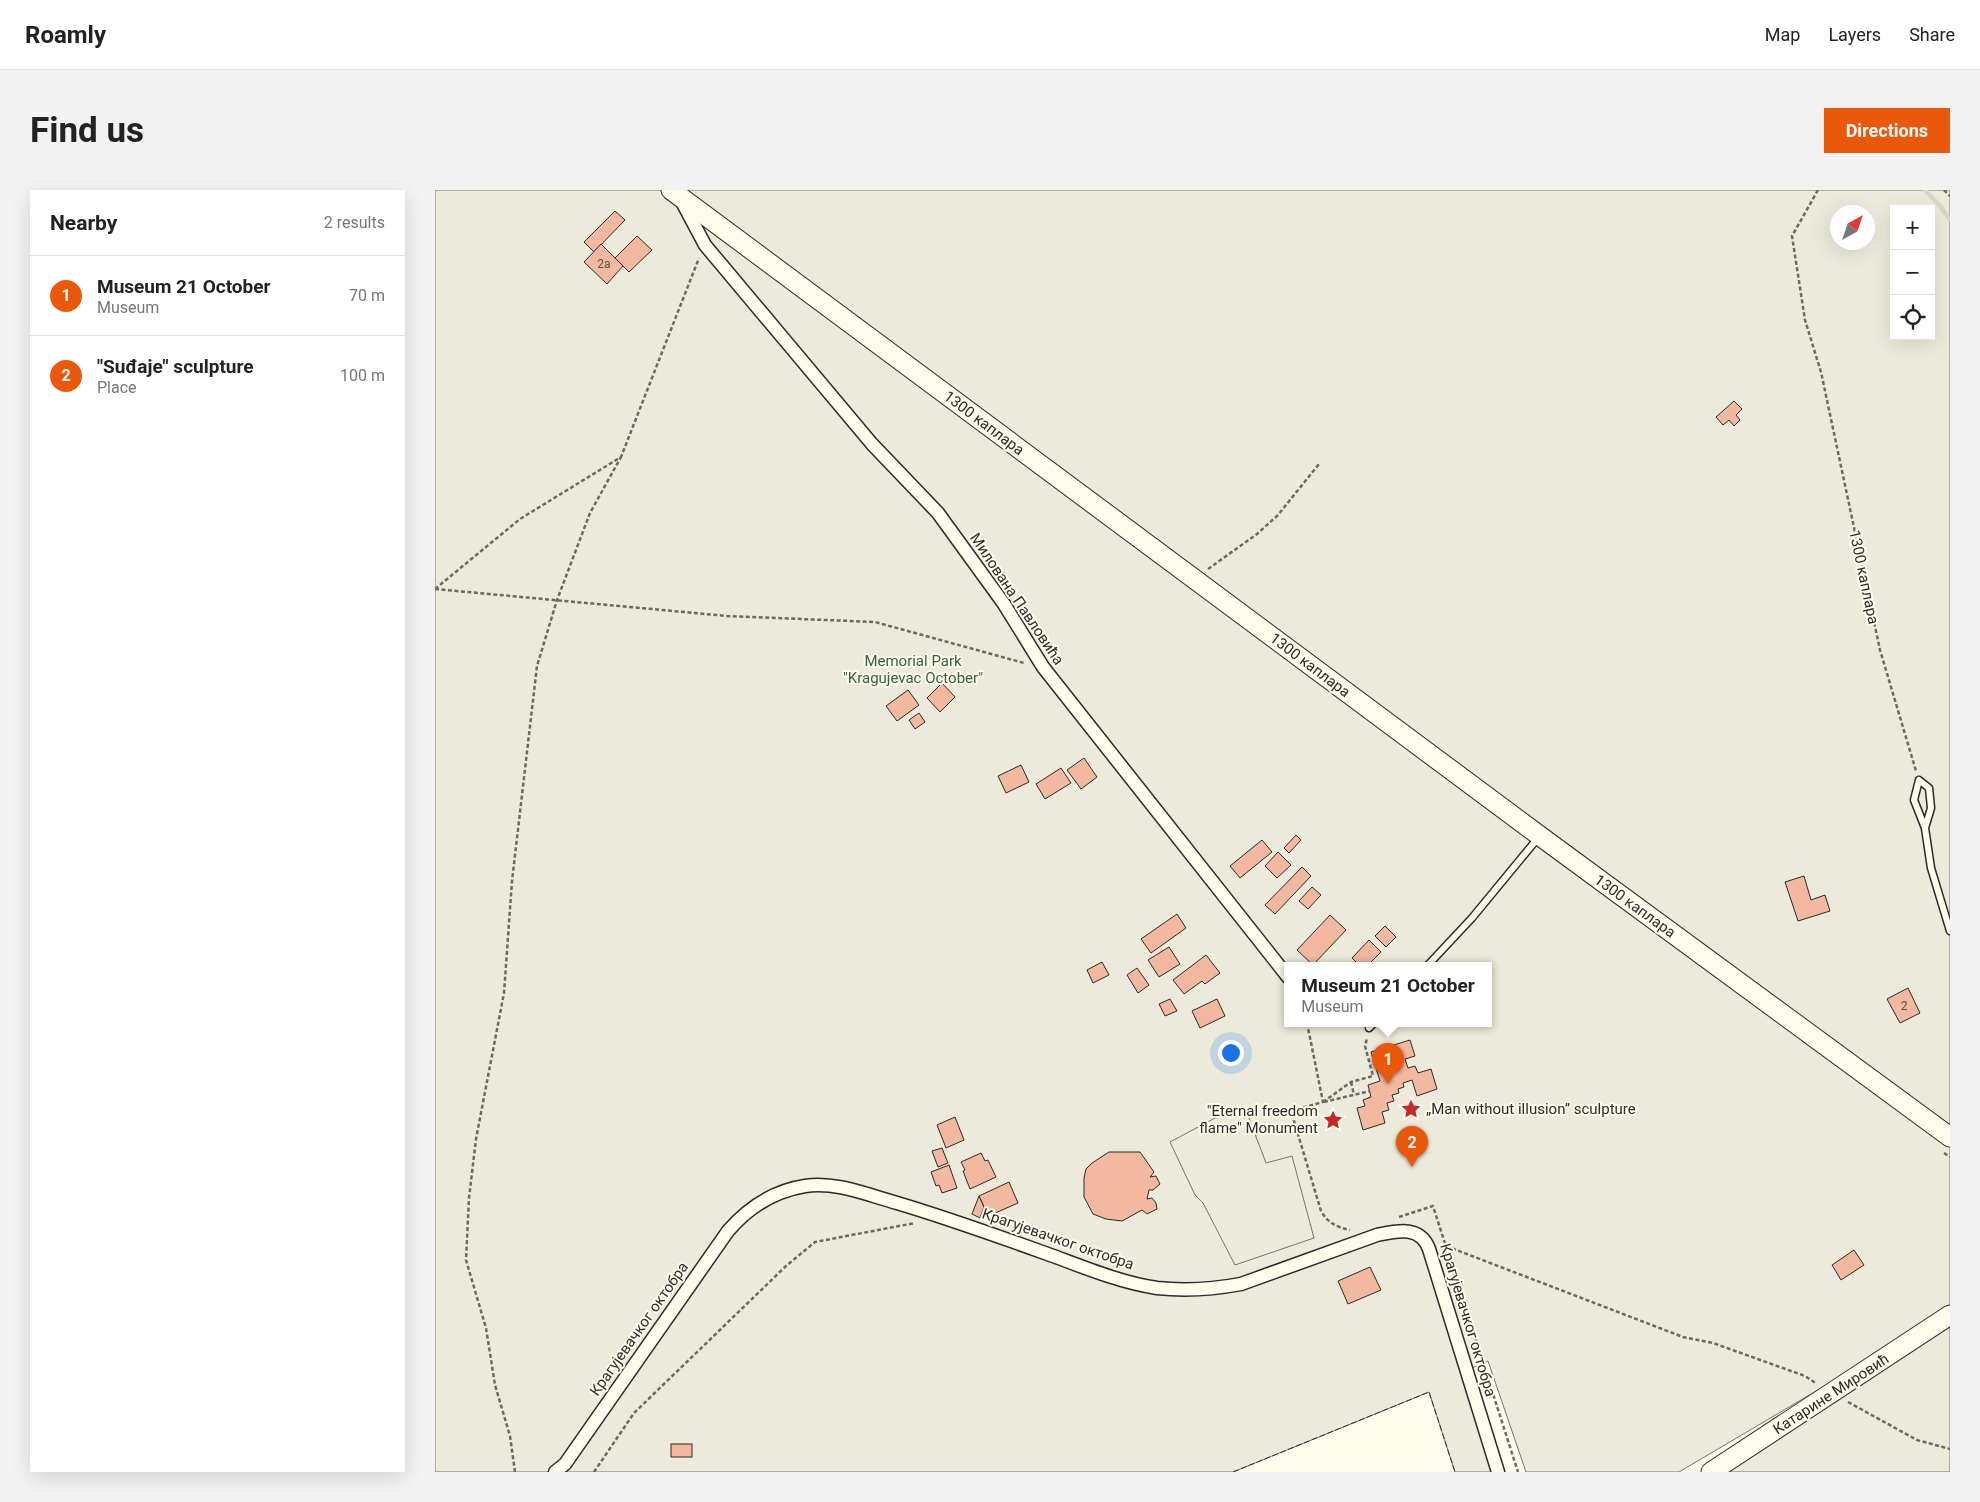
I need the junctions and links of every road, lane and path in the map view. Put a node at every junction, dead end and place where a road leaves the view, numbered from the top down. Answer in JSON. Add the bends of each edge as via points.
{"nodes":[{"id":1,"x":1818,"y":190,"type":"edge"},
{"id":2,"x":1944,"y":190,"type":"edge"},
{"id":3,"x":675,"y":193,"type":"edge"},
{"id":4,"x":1950,"y":196,"type":"edge"},
{"id":5,"x":705,"y":245,"type":"junction"},
{"id":6,"x":621,"y":457,"type":"junction"},
{"id":7,"x":1319,"y":464,"type":"dead end"},
{"id":8,"x":1193,"y":578,"type":"junction"},
{"id":9,"x":435,"y":589,"type":"edge"},
{"id":10,"x":557,"y":600,"type":"junction"},
{"id":11,"x":1043,"y":668,"type":"junction"},
{"id":12,"x":1919,"y":780,"type":"junction"},
{"id":13,"x":1925,"y":828,"type":"junction"},
{"id":14,"x":1540,"y":836,"type":"junction"},
{"id":15,"x":1950,"y":931,"type":"edge"},
{"id":16,"x":1431,"y":962,"type":"edge"},
{"id":17,"x":1284,"y":971,"type":"edge"},
{"id":18,"x":1308,"y":1027,"type":"edge"},
{"id":19,"x":1369,"y":1028,"type":"edge"},
{"id":20,"x":1351,"y":1082,"type":"junction"},
{"id":21,"x":1370,"y":1091,"type":"dead end"},
{"id":22,"x":1354,"y":1095,"type":"junction"},
{"id":23,"x":1323,"y":1102,"type":"junction"},
{"id":24,"x":1950,"y":1137,"type":"edge"},
{"id":25,"x":1391,"y":1219,"type":"dead end"},
{"id":26,"x":923,"y":1221,"type":"dead end"},
{"id":27,"x":1356,"y":1229,"type":"dead end"},
{"id":28,"x":1446,"y":1246,"type":"junction"},
{"id":29,"x":1950,"y":1315,"type":"edge"},
{"id":30,"x":1832,"y":1393,"type":"junction"},
{"id":31,"x":1950,"y":1448,"type":"edge"},
{"id":32,"x":561,"y":1469,"type":"edge"},
{"id":33,"x":515,"y":1472,"type":"edge"},
{"id":34,"x":594,"y":1472,"type":"edge"},
{"id":35,"x":1498,"y":1472,"type":"edge"},
{"id":36,"x":1519,"y":1472,"type":"edge"},
{"id":37,"x":1711,"y":1472,"type":"edge"}],
"edges":[{"from":1,"to":12,"type":"path","name":"1300 каплара","via":[[1792,236],[1805,320],[1821,372],[1880,650]]},
{"from":2,"to":4,"type":"path"},
{"from":3,"to":5,"type":"street","name":"Милована Павловића"},
{"from":3,"to":8,"type":"main road","name":"1300 каплара"},
{"from":5,"to":6,"type":"path"},
{"from":5,"to":11,"type":"street","name":"Милована Павловића","via":[[872,444],[938,513],[1004,604]]},
{"from":6,"to":9,"type":"path","via":[[520,519]]},
{"from":6,"to":10,"type":"path","via":[[590,513]]},
{"from":7,"to":8,"type":"path","via":[[1278,515],[1257,534]]},
{"from":8,"to":14,"type":"main road","name":"1300 каплара"},
{"from":9,"to":10,"type":"path"},
{"from":10,"to":11,"type":"path","via":[[727,616],[875,622]]},
{"from":10,"to":33,"type":"path","via":[[537,666],[512,881],[504,993],[477,1139],[466,1260],[486,1328]]},
{"from":11,"to":17,"type":"street","name":"Милована Павловића"},
{"from":12,"to":13,"type":"lane","via":[[1914,800]]},
{"from":12,"to":13,"type":"lane","via":[[1929,788],[1931,808]]},
{"from":13,"to":15,"type":"lane","via":[[1931,868]]},
{"from":14,"to":16,"type":"lane"},
{"from":14,"to":24,"type":"main road","name":"1300 каплара"},
{"from":18,"to":23,"type":"path"},
{"from":19,"to":20,"type":"path","via":[[1365,1046],[1373,1076]]},
{"from":20,"to":22,"type":"path"},
{"from":20,"to":23,"type":"path"},
{"from":21,"to":22,"type":"path"},
{"from":22,"to":23,"type":"path"},
{"from":23,"to":27,"type":"path","via":[[1291,1111],[1321,1211],[1336,1227]]},
{"from":25,"to":28,"type":"path","via":[[1433,1206]]},
{"from":26,"to":34,"type":"path","via":[[815,1242],[634,1413]]},
{"from":28,"to":30,"type":"path","via":[[1683,1337],[1713,1343],[1805,1376]]},
{"from":28,"to":36,"type":"path"},
{"from":29,"to":30,"type":"main road","name":"Катарине Мировић"},
{"from":30,"to":31,"type":"path","via":[[1917,1440]]},
{"from":30,"to":37,"type":"main road","name":"Катарине Мировић"},
{"from":32,"to":35,"type":"street","name":"Крагујевачког октобра","via":[[728,1231],[753,1207],[792,1189],[823,1186],[843,1188],[938,1215],[1095,1271],[1156,1288],[1188,1289],[1241,1284],[1377,1235],[1415,1232],[1421,1235],[1429,1249]]}]}
